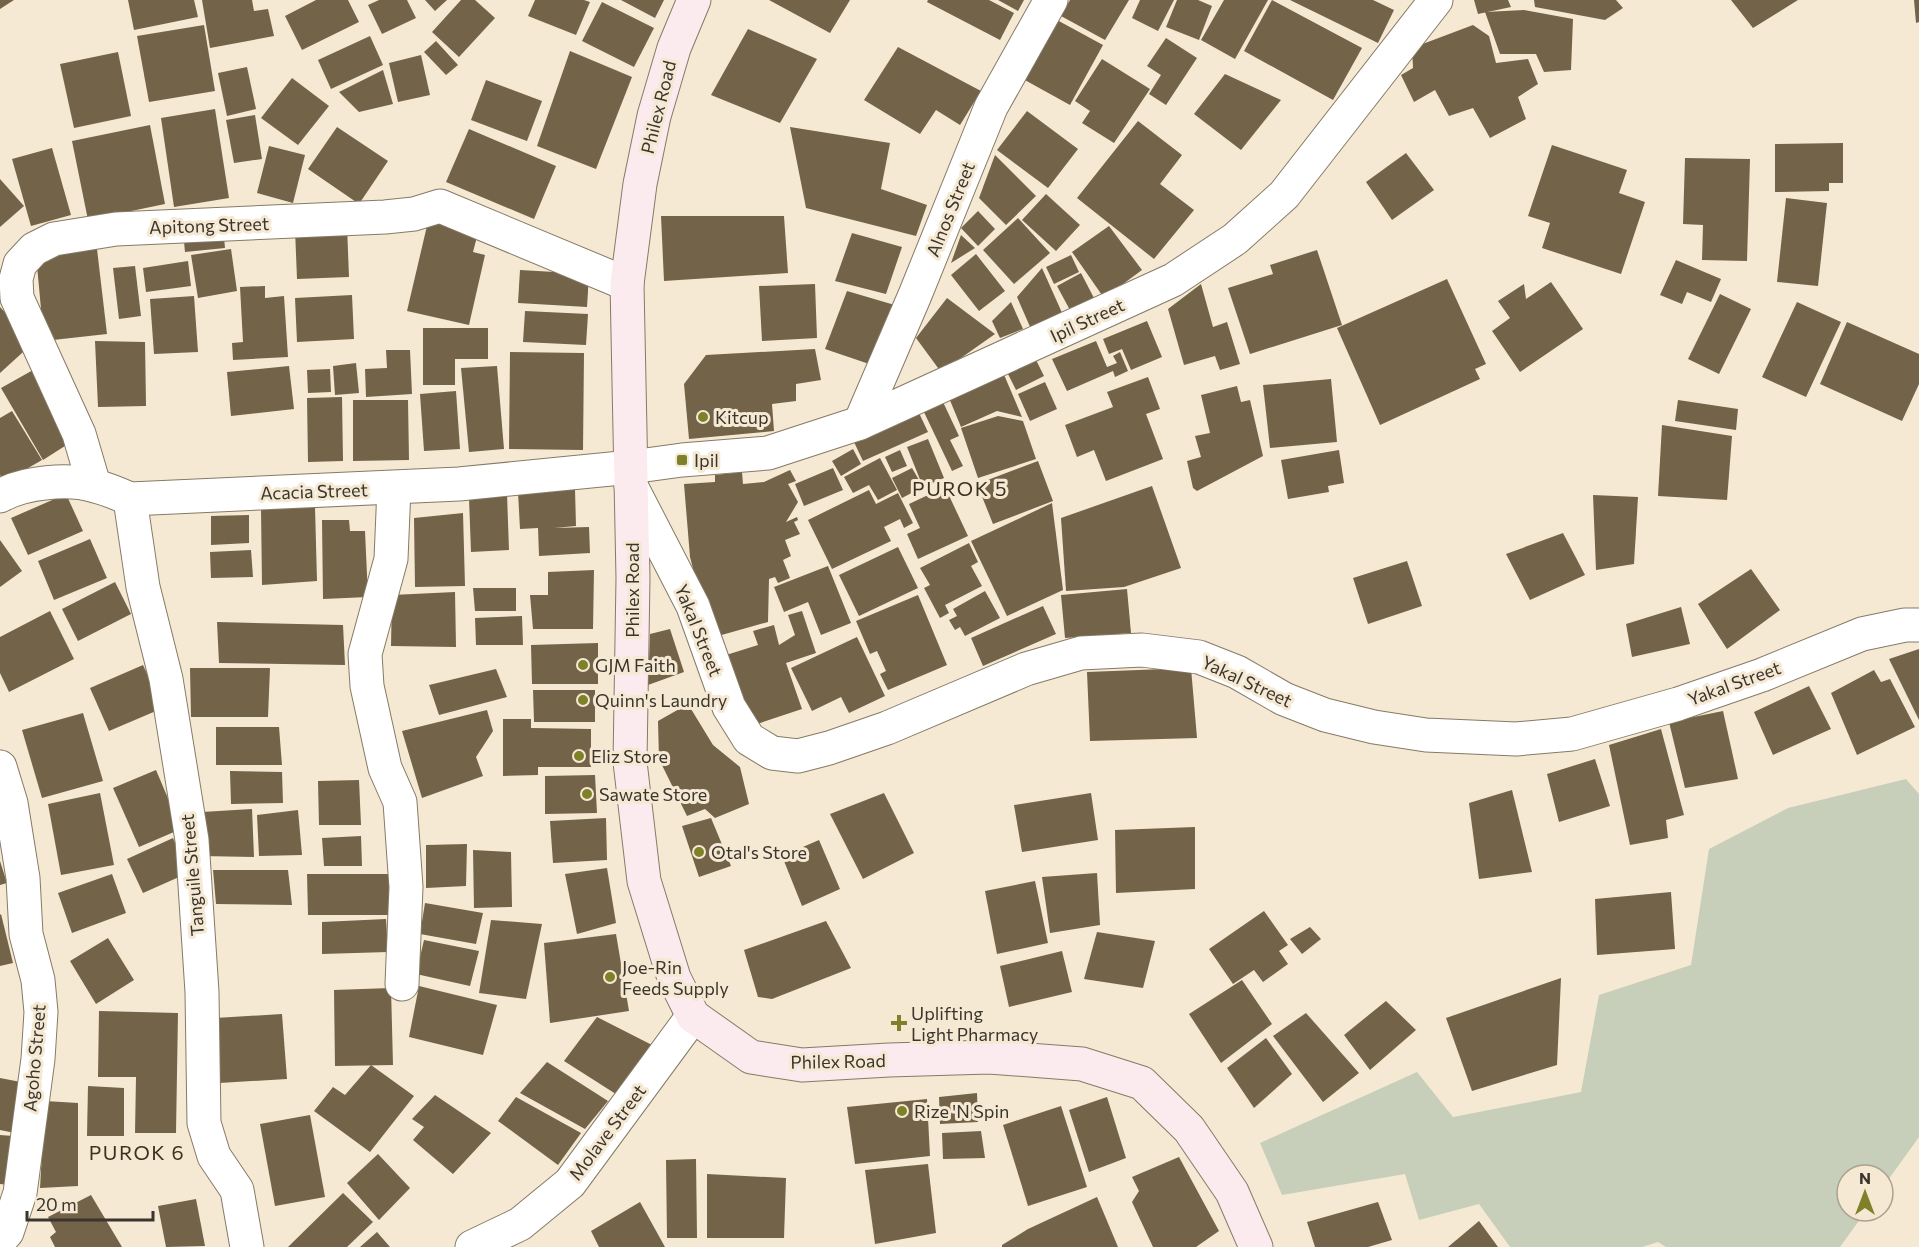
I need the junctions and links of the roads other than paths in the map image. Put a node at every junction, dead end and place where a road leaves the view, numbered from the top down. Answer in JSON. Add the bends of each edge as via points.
{"nodes":[{"id":1,"x":694,"y":0,"type":"edge"},
{"id":2,"x":1051,"y":0,"type":"edge"},
{"id":3,"x":1436,"y":0,"type":"edge"},
{"id":4,"x":627,"y":284,"type":"junction"},
{"id":5,"x":860,"y":423,"type":"junction"},
{"id":6,"x":632,"y":476,"type":"junction"},
{"id":7,"x":94,"y":485,"type":"junction"},
{"id":8,"x":394,"y":488,"type":"junction"},
{"id":9,"x":0,"y":496,"type":"edge"},
{"id":10,"x":130,"y":499,"type":"junction"},
{"id":11,"x":1919,"y":625,"type":"edge"},
{"id":12,"x":0,"y":767,"type":"edge"},
{"id":13,"x":402,"y":984,"type":"dead end"},
{"id":14,"x":693,"y":1016,"type":"junction"},
{"id":15,"x":519,"y":1235,"type":"edge"},
{"id":16,"x":0,"y":1240,"type":"edge"},
{"id":17,"x":247,"y":1247,"type":"edge"},
{"id":18,"x":472,"y":1247,"type":"edge"},
{"id":19,"x":1256,"y":1247,"type":"edge"}],
"edges":[{"from":1,"to":4,"type":"street","name":"Philex Road","via":[[674,48],[654,116],[640,184]]},
{"from":2,"to":5,"type":"street","name":"Alnos Street","via":[[992,107]]},
{"from":3,"to":5,"type":"street","name":"Ipil Street","via":[[1284,195],[1235,239],[1173,280]]},
{"from":4,"to":6,"type":"street","name":"Philex Road"},
{"from":4,"to":7,"type":"street","name":"Apitong Street","via":[[440,206],[386,217],[116,229],[54,239],[34,249],[20,264],[16,279],[18,297],[79,434]]},
{"from":5,"to":6,"type":"street","name":"Ipil Street","via":[[768,453],[682,460]]},
{"from":6,"to":8,"type":"street","name":"Acacia Street"},
{"from":6,"to":11,"type":"street","name":"Yakal Street","via":[[693,606],[729,707],[749,739],[772,753],[798,756],[829,748],[887,728],[1026,669],[1081,653],[1142,650],[1199,657],[1325,716],[1374,727],[1426,735],[1516,739],[1572,734],[1678,704],[1862,634]]},
{"from":6,"to":14,"type":"street","name":"Philex Road","via":[[630,762],[644,881],[674,978]]},
{"from":7,"to":9,"type":"street","name":"Acacia Street","via":[[54,482]]},
{"from":7,"to":10,"type":"street","name":"Acacia Street"},
{"from":8,"to":10,"type":"street","name":"Acacia Street"},
{"from":8,"to":13,"type":"street","via":[[391,559],[365,654],[367,686],[385,768],[400,802],[406,887]]},
{"from":10,"to":17,"type":"street","name":"Tanguile Street","via":[[144,587],[166,679],[192,840],[202,992],[204,1123],[214,1156],[237,1190]]},
{"from":12,"to":16,"type":"street","name":"Agoho Street","via":[[11,803],[23,878],[26,933],[38,980],[41,1012],[20,1193],[7,1232]]},
{"from":14,"to":15,"type":"street","name":"Molave Street","via":[[570,1183]]},
{"from":14,"to":19,"type":"street","name":"Philex Road","via":[[751,1057],[802,1065],[989,1057],[1082,1064],[1142,1083],[1189,1129],[1232,1192]]},
{"from":15,"to":18,"type":"street","name":"Molave Street"}]}
